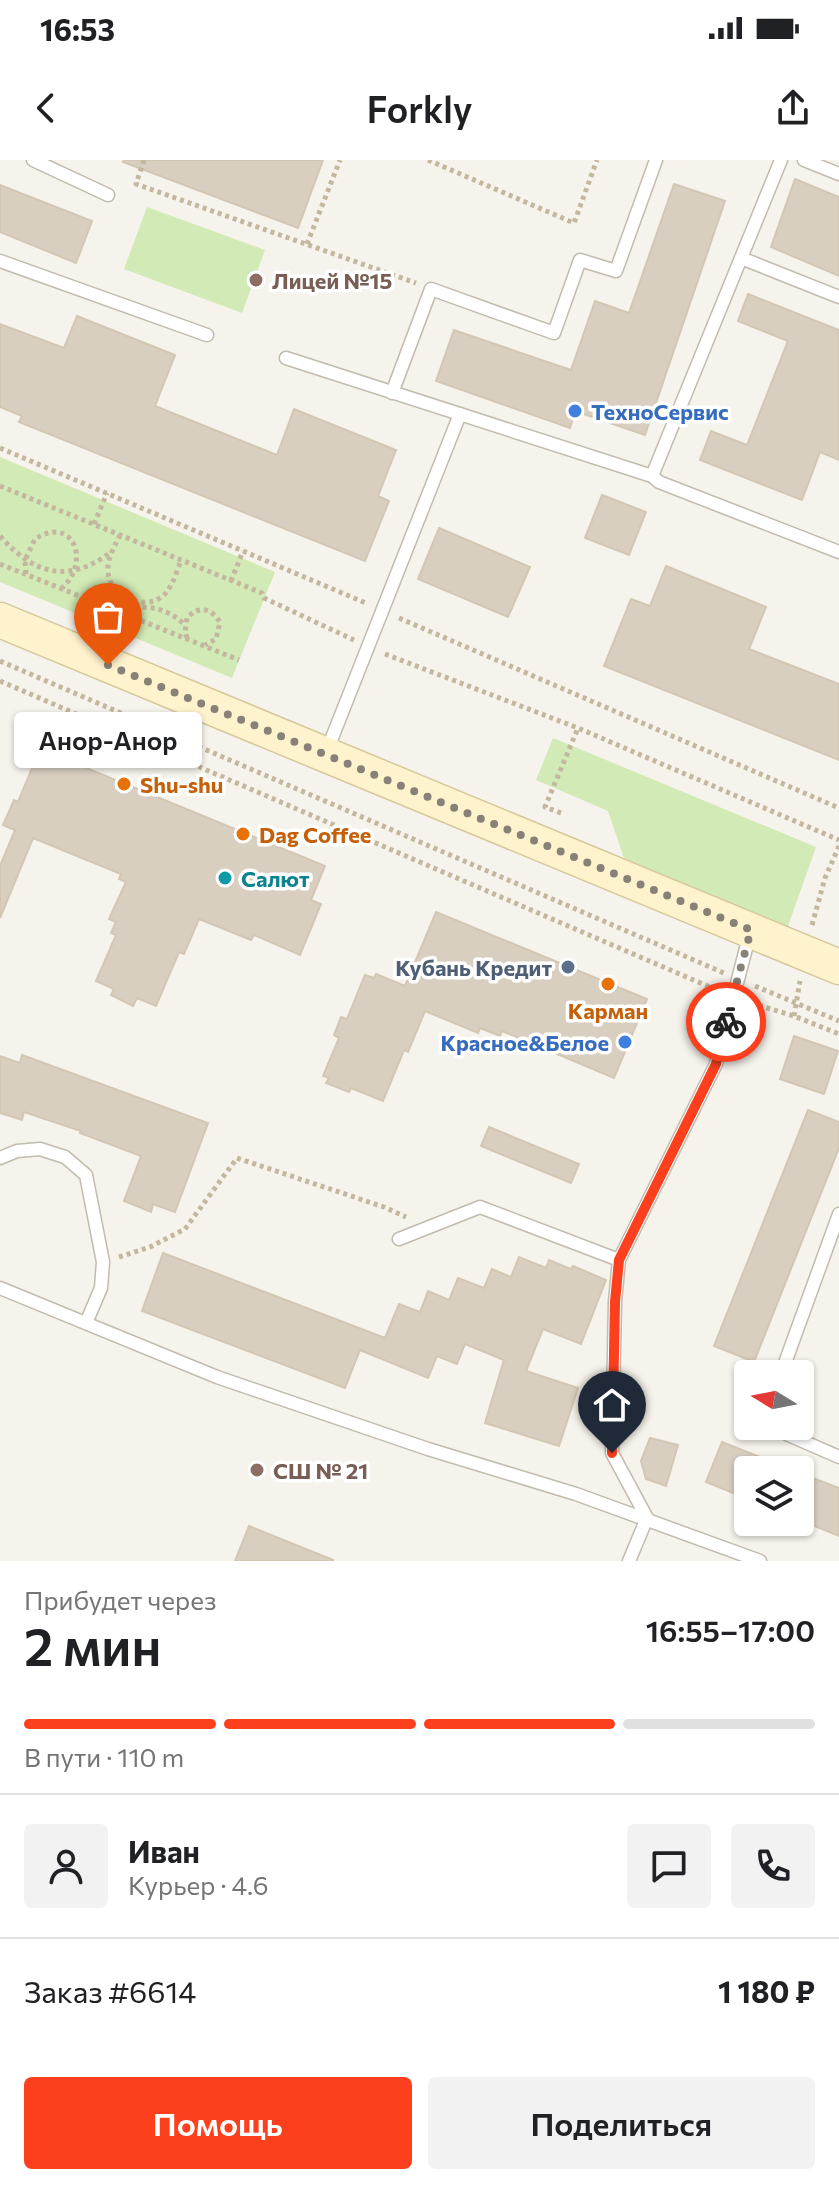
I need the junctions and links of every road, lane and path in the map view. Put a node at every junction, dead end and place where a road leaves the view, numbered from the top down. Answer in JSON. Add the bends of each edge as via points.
{"nodes":[{"id":1,"x":33,"y":160,"type":"edge"},
{"id":2,"x":144,"y":160,"type":"edge"},
{"id":3,"x":340,"y":160,"type":"edge"},
{"id":4,"x":428,"y":160,"type":"edge"},
{"id":5,"x":597,"y":160,"type":"edge"},
{"id":6,"x":656,"y":160,"type":"edge"},
{"id":7,"x":781,"y":160,"type":"edge"},
{"id":8,"x":804,"y":160,"type":"edge"},
{"id":9,"x":839,"y":174,"type":"edge"},
{"id":10,"x":108,"y":195,"type":"dead end"},
{"id":11,"x":307,"y":244,"type":"junction"},
{"id":12,"x":741,"y":258,"type":"junction"},
{"id":13,"x":0,"y":261,"type":"edge"},
{"id":14,"x":431,"y":289,"type":"junction"},
{"id":15,"x":839,"y":297,"type":"edge"},
{"id":16,"x":207,"y":335,"type":"dead end"},
{"id":17,"x":286,"y":358,"type":"dead end"},
{"id":18,"x":392,"y":393,"type":"junction"},
{"id":19,"x":460,"y":414,"type":"junction"},
{"id":20,"x":0,"y":448,"type":"edge"},
{"id":21,"x":652,"y":476,"type":"junction"},
{"id":22,"x":0,"y":486,"type":"edge"},
{"id":23,"x":107,"y":493,"type":"junction"},
{"id":24,"x":94,"y":524,"type":"junction"},
{"id":25,"x":120,"y":535,"type":"junction"},
{"id":26,"x":0,"y":536,"type":"edge"},
{"id":27,"x":112,"y":551,"type":"junction"},
{"id":28,"x":243,"y":551,"type":"junction"},
{"id":29,"x":839,"y":552,"type":"edge"},
{"id":30,"x":25,"y":560,"type":"junction"},
{"id":31,"x":181,"y":560,"type":"junction"},
{"id":32,"x":0,"y":564,"type":"edge"},
{"id":33,"x":76,"y":570,"type":"junction"},
{"id":34,"x":26,"y":574,"type":"junction"},
{"id":35,"x":231,"y":581,"type":"junction"},
{"id":36,"x":61,"y":589,"type":"junction"},
{"id":37,"x":142,"y":604,"type":"junction"},
{"id":38,"x":382,"y":610,"type":"junction"},
{"id":39,"x":118,"y":611,"type":"junction"},
{"id":40,"x":0,"y":620,"type":"edge"},
{"id":41,"x":185,"y":625,"type":"junction"},
{"id":42,"x":188,"y":639,"type":"junction"},
{"id":43,"x":204,"y":646,"type":"junction"},
{"id":44,"x":368,"y":647,"type":"junction"},
{"id":45,"x":239,"y":660,"type":"dead end"},
{"id":46,"x":0,"y":661,"type":"edge"},
{"id":47,"x":0,"y":681,"type":"edge"},
{"id":48,"x":578,"y":728,"type":"junction"},
{"id":49,"x":325,"y":756,"type":"junction"},
{"id":50,"x":839,"y":808,"type":"edge"},
{"id":51,"x":561,"y":813,"type":"dead end"},
{"id":52,"x":839,"y":840,"type":"edge"},
{"id":53,"x":751,"y":930,"type":"junction"},
{"id":54,"x":839,"y":967,"type":"edge"},
{"id":55,"x":737,"y":979,"type":"junction"},
{"id":56,"x":732,"y":997,"type":"junction"},
{"id":57,"x":839,"y":1021,"type":"edge"},
{"id":58,"x":839,"y":1034,"type":"edge"},
{"id":59,"x":0,"y":1158,"type":"edge"},
{"id":60,"x":839,"y":1214,"type":"edge"},
{"id":61,"x":428,"y":1228,"type":"junction"},
{"id":62,"x":399,"y":1239,"type":"dead end"},
{"id":63,"x":619,"y":1260,"type":"junction"},
{"id":64,"x":103,"y":1262,"type":"junction"},
{"id":65,"x":0,"y":1288,"type":"edge"},
{"id":66,"x":86,"y":1323,"type":"junction"},
{"id":67,"x":786,"y":1360,"type":"edge"},
{"id":68,"x":800,"y":1440,"type":"edge"},
{"id":69,"x":839,"y":1457,"type":"edge"},
{"id":70,"x":647,"y":1518,"type":"junction"},
{"id":71,"x":629,"y":1561,"type":"edge"},
{"id":72,"x":760,"y":1561,"type":"edge"}],
"edges":[{"from":1,"to":10,"type":"lane"},
{"from":2,"to":11,"type":"path","via":[[136,184]]},
{"from":3,"to":11,"type":"path"},
{"from":4,"to":5,"type":"path","via":[[574,223]]},
{"from":6,"to":14,"type":"lane","via":[[616,271],[580,260],[554,333]]},
{"from":7,"to":12,"type":"lane"},
{"from":8,"to":9,"type":"lane"},
{"from":11,"to":14,"type":"path"},
{"from":12,"to":15,"type":"lane"},
{"from":12,"to":21,"type":"lane"},
{"from":13,"to":16,"type":"lane"},
{"from":14,"to":18,"type":"lane"},
{"from":17,"to":18,"type":"lane"},
{"from":18,"to":19,"type":"lane"},
{"from":19,"to":21,"type":"lane"},
{"from":19,"to":38,"type":"lane"},
{"from":20,"to":23,"type":"path"},
{"from":21,"to":29,"type":"lane"},
{"from":22,"to":24,"type":"path"},
{"from":23,"to":24,"type":"path"},
{"from":23,"to":28,"type":"path"},
{"from":24,"to":25,"type":"path"},
{"from":25,"to":27,"type":"path"},
{"from":25,"to":31,"type":"path"},
{"from":26,"to":30,"type":"path"},
{"from":27,"to":33,"type":"path"},
{"from":27,"to":37,"type":"path","via":[[110,580],[121,595]]},
{"from":28,"to":35,"type":"path"},
{"from":28,"to":38,"type":"path"},
{"from":30,"to":33,"type":"path","via":[[50,571]]},
{"from":30,"to":33,"type":"path","via":[[35,539],[63,534],[77,550]]},
{"from":30,"to":34,"type":"path"},
{"from":31,"to":35,"type":"path"},
{"from":31,"to":37,"type":"path","via":[[166,592]]},
{"from":32,"to":34,"type":"path"},
{"from":33,"to":36,"type":"path"},
{"from":34,"to":36,"type":"path"},
{"from":35,"to":44,"type":"path"},
{"from":36,"to":39,"type":"path"},
{"from":37,"to":39,"type":"path"},
{"from":37,"to":41,"type":"path","via":[[169,612]]},
{"from":38,"to":44,"type":"lane"},
{"from":38,"to":50,"type":"path"},
{"from":39,"to":42,"type":"path"},
{"from":40,"to":49,"type":"street"},
{"from":41,"to":42,"type":"path"},
{"from":41,"to":43,"type":"path","via":[[197,610],[215,613],[220,632]]},
{"from":42,"to":43,"type":"path"},
{"from":43,"to":45,"type":"path"},
{"from":44,"to":48,"type":"path"},
{"from":44,"to":49,"type":"lane"},
{"from":46,"to":55,"type":"path"},
{"from":47,"to":56,"type":"path"},
{"from":48,"to":51,"type":"path","via":[[545,807]]},
{"from":48,"to":52,"type":"path"},
{"from":49,"to":53,"type":"street"},
{"from":53,"to":54,"type":"street"},
{"from":53,"to":55,"type":"lane"},
{"from":55,"to":56,"type":"lane"},
{"from":55,"to":57,"type":"path"},
{"from":56,"to":58,"type":"path"},
{"from":56,"to":63,"type":"lane","via":[[716,1064]]},
{"from":59,"to":64,"type":"lane","via":[[40,1149],[65,1157],[86,1175]]},
{"from":60,"to":67,"type":"lane"},
{"from":61,"to":62,"type":"lane"},
{"from":61,"to":63,"type":"lane","via":[[480,1207]]},
{"from":61,"to":64,"type":"path","via":[[384,1207],[237,1158],[185,1229]]},
{"from":63,"to":70,"type":"lane","via":[[612,1453]]},
{"from":64,"to":66,"type":"lane","via":[[101,1288]]},
{"from":65,"to":66,"type":"lane"},
{"from":66,"to":70,"type":"lane","via":[[217,1377]]},
{"from":68,"to":69,"type":"lane"},
{"from":70,"to":71,"type":"lane"},
{"from":70,"to":72,"type":"lane"}]}
